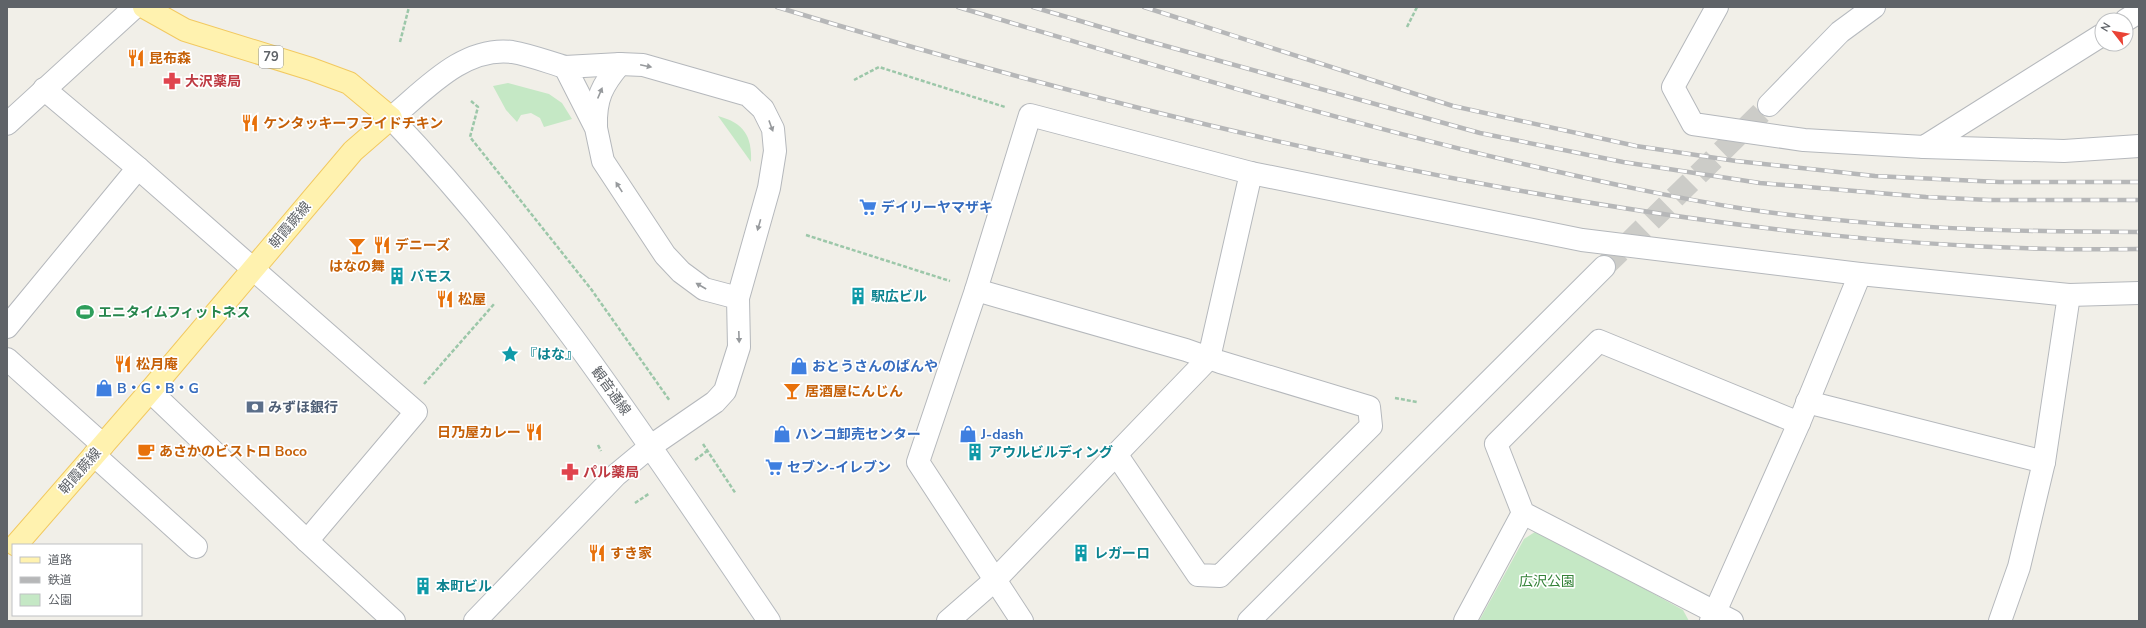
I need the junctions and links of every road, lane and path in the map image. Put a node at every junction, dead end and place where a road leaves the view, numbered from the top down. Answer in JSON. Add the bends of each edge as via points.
{"nodes":[{"id":1,"x":135,"y":7,"type":"edge"},
{"id":2,"x":144,"y":7,"type":"edge"},
{"id":3,"x":409,"y":7,"type":"edge"},
{"id":4,"x":1417,"y":7,"type":"edge"},
{"id":5,"x":1717,"y":7,"type":"edge"},
{"id":6,"x":1874,"y":7,"type":"edge"},
{"id":7,"x":1407,"y":27,"type":"dead end"},
{"id":8,"x":2094,"y":40,"type":"edge"},
{"id":9,"x":400,"y":42,"type":"dead end"},
{"id":10,"x":620,"y":64,"type":"junction"},
{"id":11,"x":565,"y":67,"type":"junction"},
{"id":12,"x":854,"y":80,"type":"dead end"},
{"id":13,"x":44,"y":89,"type":"junction"},
{"id":14,"x":471,"y":101,"type":"dead end"},
{"id":15,"x":1769,"y":105,"type":"tunnel mouth"},
{"id":16,"x":1030,"y":115,"type":"junction"},
{"id":17,"x":391,"y":118,"type":"junction"},
{"id":18,"x":7,"y":124,"type":"edge"},
{"id":19,"x":596,"y":128,"type":"junction"},
{"id":20,"x":2139,"y":146,"type":"edge"},
{"id":21,"x":1924,"y":147,"type":"junction"},
{"id":22,"x":138,"y":168,"type":"junction"},
{"id":23,"x":1251,"y":173,"type":"junction"},
{"id":24,"x":806,"y":235,"type":"dead end"},
{"id":25,"x":1604,"y":268,"type":"tunnel mouth"},
{"id":26,"x":252,"y":270,"type":"junction"},
{"id":27,"x":1860,"y":274,"type":"junction"},
{"id":28,"x":976,"y":290,"type":"junction"},
{"id":29,"x":2139,"y":292,"type":"edge"},
{"id":30,"x":2069,"y":295,"type":"junction"},
{"id":31,"x":738,"y":298,"type":"junction"},
{"id":32,"x":495,"y":303,"type":"dead end"},
{"id":33,"x":7,"y":327,"type":"edge"},
{"id":34,"x":1209,"y":358,"type":"junction"},
{"id":35,"x":7,"y":359,"type":"edge"},
{"id":36,"x":150,"y":391,"type":"junction"},
{"id":37,"x":1401,"y":399,"type":"dead end"},
{"id":38,"x":672,"y":402,"type":"dead end"},
{"id":39,"x":1417,"y":402,"type":"dead end"},
{"id":40,"x":1807,"y":402,"type":"junction"},
{"id":41,"x":407,"y":404,"type":"junction"},
{"id":42,"x":1799,"y":423,"type":"junction"},
{"id":43,"x":700,"y":439,"type":"dead end"},
{"id":44,"x":651,"y":446,"type":"junction"},
{"id":45,"x":99,"y":450,"type":"junction"},
{"id":46,"x":707,"y":451,"type":"junction"},
{"id":47,"x":1116,"y":454,"type":"junction"},
{"id":48,"x":695,"y":460,"type":"dead end"},
{"id":49,"x":2044,"y":462,"type":"junction"},
{"id":50,"x":650,"y":492,"type":"dead end"},
{"id":51,"x":736,"y":494,"type":"dead end"},
{"id":52,"x":635,"y":503,"type":"dead end"},
{"id":53,"x":1523,"y":514,"type":"junction"},
{"id":54,"x":307,"y":541,"type":"junction"},
{"id":55,"x":17,"y":544,"type":"edge"},
{"id":56,"x":196,"y":547,"type":"dead end"},
{"id":57,"x":995,"y":580,"type":"junction"},
{"id":58,"x":1719,"y":618,"type":"edge"},
{"id":59,"x":394,"y":621,"type":"edge"},
{"id":60,"x":475,"y":621,"type":"edge"},
{"id":61,"x":769,"y":621,"type":"edge"},
{"id":62,"x":948,"y":621,"type":"edge"},
{"id":63,"x":1022,"y":621,"type":"edge"},
{"id":64,"x":1249,"y":621,"type":"edge"},
{"id":65,"x":1465,"y":621,"type":"edge"},
{"id":66,"x":2000,"y":621,"type":"edge"}],
"edges":[{"from":1,"to":13,"type":"street"},
{"from":2,"to":17,"type":"main road","number":"79","via":[[185,30],[349,83]]},
{"from":3,"to":9,"type":"path"},
{"from":4,"to":7,"type":"path"},
{"from":5,"to":21,"type":"street","via":[[1673,87],[1693,124],[1804,140]]},
{"from":6,"to":15,"type":"street","via":[[1840,32]]},
{"from":8,"to":21,"type":"street"},
{"from":10,"to":11,"type":"street"},
{"from":19,"to":10,"type":"street","one_way":true,"via":[[595,107],[600,93]]},
{"from":10,"to":31,"type":"street","one_way":true,"via":[[643,65],[748,95],[763,108],[773,129],[775,151],[769,188]]},
{"from":11,"to":17,"type":"street","via":[[510,52],[480,54],[466,59],[442,75]]},
{"from":11,"to":19,"type":"street"},
{"from":12,"to":16,"type":"path","via":[[879,67]]},
{"from":13,"to":18,"type":"street"},
{"from":13,"to":22,"type":"street"},
{"from":14,"to":38,"type":"path","via":[[478,107],[470,137],[591,289]]},
{"from":16,"to":23,"type":"street"},
{"from":16,"to":28,"type":"street"},
{"from":17,"to":26,"type":"main road","name":"朝霞蕨線","via":[[353,151]]},
{"from":17,"to":44,"type":"street","name":"観音通線","via":[[435,164],[534,283]]},
{"from":31,"to":19,"type":"street","one_way":true,"via":[[704,289],[681,272],[665,255],[602,161]]},
{"from":20,"to":21,"type":"street","via":[[2064,152]]},
{"from":22,"to":26,"type":"street"},
{"from":22,"to":33,"type":"street"},
{"from":23,"to":27,"type":"street","via":[[1582,240]]},
{"from":23,"to":34,"type":"street"},
{"from":24,"to":28,"type":"path"},
{"from":25,"to":64,"type":"street"},
{"from":26,"to":36,"type":"main road","name":"朝霞蕨線"},
{"from":26,"to":41,"type":"street"},
{"from":27,"to":30,"type":"street"},
{"from":27,"to":40,"type":"street"},
{"from":28,"to":34,"type":"street"},
{"from":28,"to":57,"type":"street","via":[[918,462]]},
{"from":29,"to":30,"type":"street"},
{"from":30,"to":49,"type":"street"},
{"from":31,"to":44,"type":"street","one_way":true,"via":[[739,347],[725,391],[715,402]]},
{"from":32,"to":41,"type":"path"},
{"from":34,"to":47,"type":"street"},
{"from":34,"to":47,"type":"street","via":[[1369,407],[1372,426],[1220,576],[1198,575]]},
{"from":35,"to":45,"type":"street"},
{"from":36,"to":45,"type":"main road","name":"朝霞蕨線"},
{"from":36,"to":54,"type":"street"},
{"from":37,"to":39,"type":"path"},
{"from":40,"to":42,"type":"street"},
{"from":40,"to":49,"type":"street"},
{"from":41,"to":54,"type":"street","via":[[416,412]]},
{"from":42,"to":53,"type":"street","via":[[1599,341],[1496,444]]},
{"from":42,"to":58,"type":"street"},
{"from":43,"to":46,"type":"path"},
{"from":44,"to":60,"type":"street","via":[[616,475]]},
{"from":44,"to":61,"type":"street","name":"観音通線"},
{"from":45,"to":55,"type":"main road","name":"朝霞蕨線"},
{"from":45,"to":56,"type":"street"},
{"from":46,"to":48,"type":"path"},
{"from":46,"to":51,"type":"path"},
{"from":47,"to":57,"type":"street"},
{"from":49,"to":66,"type":"street","via":[[2019,567]]},
{"from":50,"to":52,"type":"path"},
{"from":53,"to":58,"type":"street"},
{"from":53,"to":65,"type":"street"},
{"from":54,"to":59,"type":"street"},
{"from":57,"to":62,"type":"street"},
{"from":57,"to":63,"type":"street"}]}
